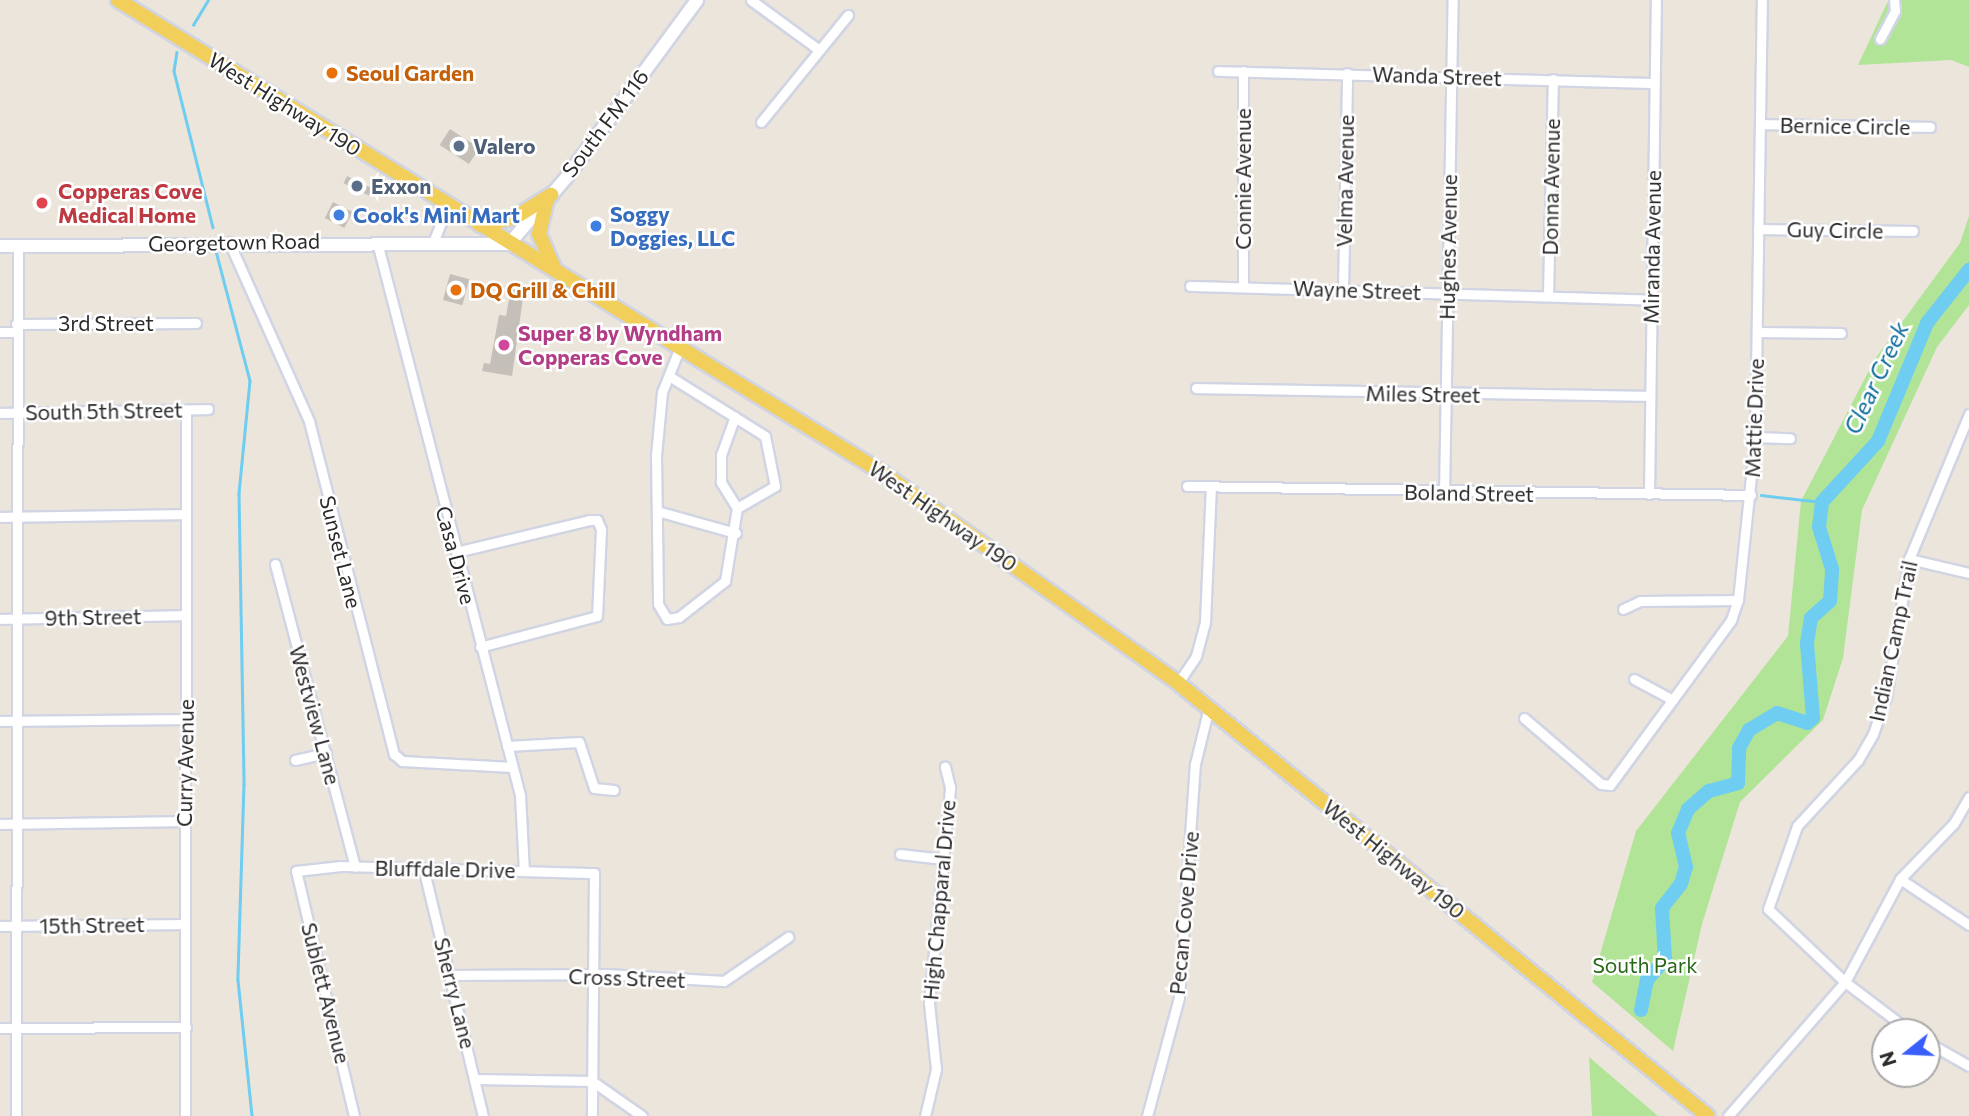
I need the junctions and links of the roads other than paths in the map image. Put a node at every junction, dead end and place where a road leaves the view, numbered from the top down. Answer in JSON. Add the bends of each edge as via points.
{"nodes":[{"id":1,"x":118,"y":0,"type":"edge"},
{"id":2,"x":697,"y":0,"type":"edge"},
{"id":3,"x":751,"y":0,"type":"edge"},
{"id":4,"x":1453,"y":0,"type":"edge"},
{"id":5,"x":1656,"y":0,"type":"edge"},
{"id":6,"x":1762,"y":0,"type":"edge"},
{"id":7,"x":1894,"y":0,"type":"edge"},
{"id":8,"x":848,"y":15,"type":"dead end"},
{"id":9,"x":1880,"y":39,"type":"dead end"},
{"id":10,"x":819,"y":50,"type":"junction"},
{"id":11,"x":1218,"y":71,"type":"dead end"},
{"id":12,"x":1243,"y":71,"type":"junction"},
{"id":13,"x":1347,"y":73,"type":"junction"},
{"id":14,"x":1452,"y":76,"type":"junction"},
{"id":15,"x":1553,"y":79,"type":"junction"},
{"id":16,"x":1655,"y":83,"type":"junction"},
{"id":17,"x":761,"y":122,"type":"dead end"},
{"id":18,"x":1760,"y":124,"type":"junction"},
{"id":19,"x":1930,"y":127,"type":"dead end"},
{"id":20,"x":549,"y":197,"type":"junction"},
{"id":21,"x":439,"y":199,"type":"junction"},
{"id":22,"x":480,"y":225,"type":"junction"},
{"id":23,"x":1758,"y":229,"type":"junction"},
{"id":24,"x":1913,"y":231,"type":"dead end"},
{"id":25,"x":377,"y":240,"type":"junction"},
{"id":26,"x":434,"y":240,"type":"junction"},
{"id":27,"x":229,"y":242,"type":"junction"},
{"id":28,"x":509,"y":244,"type":"junction"},
{"id":29,"x":0,"y":246,"type":"edge"},
{"id":30,"x":18,"y":246,"type":"junction"},
{"id":31,"x":554,"y":269,"type":"junction"},
{"id":32,"x":1190,"y":286,"type":"dead end"},
{"id":33,"x":1243,"y":287,"type":"junction"},
{"id":34,"x":1343,"y":290,"type":"junction"},
{"id":35,"x":1447,"y":293,"type":"junction"},
{"id":36,"x":1548,"y":296,"type":"junction"},
{"id":37,"x":1650,"y":300,"type":"junction"},
{"id":38,"x":196,"y":323,"type":"dead end"},
{"id":39,"x":17,"y":328,"type":"junction"},
{"id":40,"x":0,"y":332,"type":"edge"},
{"id":41,"x":1757,"y":332,"type":"junction"},
{"id":42,"x":1841,"y":333,"type":"dead end"},
{"id":43,"x":680,"y":347,"type":"junction"},
{"id":44,"x":669,"y":376,"type":"junction"},
{"id":45,"x":1196,"y":388,"type":"dead end"},
{"id":46,"x":1444,"y":396,"type":"junction"},
{"id":47,"x":1650,"y":396,"type":"junction"},
{"id":48,"x":208,"y":409,"type":"dead end"},
{"id":49,"x":186,"y":410,"type":"junction"},
{"id":50,"x":0,"y":413,"type":"edge"},
{"id":51,"x":17,"y":413,"type":"junction"},
{"id":52,"x":1969,"y":414,"type":"edge"},
{"id":53,"x":735,"y":416,"type":"junction"},
{"id":54,"x":1755,"y":437,"type":"junction"},
{"id":55,"x":1790,"y":438,"type":"dead end"},
{"id":56,"x":1187,"y":486,"type":"dead end"},
{"id":57,"x":1211,"y":486,"type":"junction"},
{"id":58,"x":1444,"y":494,"type":"junction"},
{"id":59,"x":1649,"y":494,"type":"junction"},
{"id":60,"x":1751,"y":495,"type":"junction"},
{"id":61,"x":737,"y":508,"type":"junction"},
{"id":62,"x":657,"y":511,"type":"junction"},
{"id":63,"x":186,"y":513,"type":"junction"},
{"id":64,"x":0,"y":517,"type":"edge"},
{"id":65,"x":16,"y":517,"type":"junction"},
{"id":66,"x":737,"y":533,"type":"junction"},
{"id":67,"x":456,"y":552,"type":"junction"},
{"id":68,"x":1909,"y":559,"type":"junction"},
{"id":69,"x":275,"y":564,"type":"dead end"},
{"id":70,"x":1969,"y":573,"type":"edge"},
{"id":71,"x":1738,"y":600,"type":"junction"},
{"id":72,"x":1623,"y":609,"type":"dead end"},
{"id":73,"x":185,"y":615,"type":"junction"},
{"id":74,"x":0,"y":619,"type":"edge"},
{"id":75,"x":16,"y":619,"type":"junction"},
{"id":76,"x":480,"y":647,"type":"junction"},
{"id":77,"x":1634,"y":679,"type":"dead end"},
{"id":78,"x":1178,"y":683,"type":"junction"},
{"id":79,"x":1673,"y":700,"type":"junction"},
{"id":80,"x":1209,"y":707,"type":"junction"},
{"id":81,"x":1524,"y":718,"type":"dead end"},
{"id":82,"x":185,"y":719,"type":"junction"},
{"id":83,"x":16,"y":720,"type":"junction"},
{"id":84,"x":0,"y":721,"type":"edge"},
{"id":85,"x":507,"y":746,"type":"junction"},
{"id":86,"x":326,"y":753,"type":"junction"},
{"id":87,"x":295,"y":760,"type":"dead end"},
{"id":88,"x":512,"y":767,"type":"junction"},
{"id":89,"x":946,"y":767,"type":"dead end"},
{"id":90,"x":614,"y":790,"type":"dead end"},
{"id":91,"x":1969,"y":797,"type":"edge"},
{"id":92,"x":184,"y":821,"type":"junction"},
{"id":93,"x":15,"y":823,"type":"junction"},
{"id":94,"x":0,"y":824,"type":"edge"},
{"id":95,"x":900,"y":854,"type":"dead end"},
{"id":96,"x":943,"y":859,"type":"junction"},
{"id":97,"x":355,"y":867,"type":"junction"},
{"id":98,"x":296,"y":871,"type":"joint"},
{"id":99,"x":424,"y":871,"type":"junction"},
{"id":100,"x":524,"y":871,"type":"junction"},
{"id":101,"x":1900,"y":879,"type":"junction"},
{"id":102,"x":184,"y":924,"type":"junction"},
{"id":103,"x":1969,"y":925,"type":"edge"},
{"id":104,"x":0,"y":926,"type":"edge"},
{"id":105,"x":15,"y":926,"type":"junction"},
{"id":106,"x":788,"y":937,"type":"dead end"},
{"id":107,"x":452,"y":975,"type":"junction"},
{"id":108,"x":593,"y":975,"type":"junction"},
{"id":109,"x":1845,"y":982,"type":"junction"},
{"id":110,"x":1893,"y":1018,"type":"edge"},
{"id":111,"x":186,"y":1027,"type":"junction"},
{"id":112,"x":0,"y":1028,"type":"edge"},
{"id":113,"x":16,"y":1028,"type":"junction"},
{"id":114,"x":1941,"y":1050,"type":"edge"},
{"id":115,"x":1969,"y":1066,"type":"edge"},
{"id":116,"x":476,"y":1079,"type":"junction"},
{"id":117,"x":592,"y":1081,"type":"junction"},
{"id":118,"x":16,"y":1116,"type":"edge"},
{"id":119,"x":186,"y":1116,"type":"edge"},
{"id":120,"x":354,"y":1116,"type":"edge"},
{"id":121,"x":483,"y":1116,"type":"edge"},
{"id":122,"x":592,"y":1116,"type":"edge"},
{"id":123,"x":642,"y":1116,"type":"edge"},
{"id":124,"x":925,"y":1116,"type":"edge"},
{"id":125,"x":1147,"y":1116,"type":"edge"},
{"id":126,"x":1708,"y":1116,"type":"edge"},
{"id":127,"x":1728,"y":1116,"type":"edge"}],
"edges":[{"from":1,"to":21,"type":"main road","name":"West Highway 190"},
{"from":2,"to":20,"type":"street","name":"South FM 116"},
{"from":3,"to":10,"type":"street"},
{"from":4,"to":14,"type":"street","name":"Hughes Avenue"},
{"from":5,"to":16,"type":"street","name":"Miranda Avenue"},
{"from":6,"to":18,"type":"street","name":"Mattie Drive"},
{"from":7,"to":9,"type":"street","via":[[1895,11]]},
{"from":8,"to":10,"type":"street"},
{"from":10,"to":17,"type":"street"},
{"from":11,"to":12,"type":"street","name":"Wanda Street"},
{"from":12,"to":13,"type":"street","name":"Wanda Street"},
{"from":12,"to":33,"type":"street","name":"Connie Avenue"},
{"from":13,"to":14,"type":"street","name":"Wanda Street"},
{"from":13,"to":34,"type":"street","name":"Velma Avenue"},
{"from":14,"to":15,"type":"street","name":"Wanda Street"},
{"from":14,"to":35,"type":"street","name":"Hughes Avenue"},
{"from":15,"to":16,"type":"street","name":"Wanda Street"},
{"from":15,"to":36,"type":"street","name":"Donna Avenue"},
{"from":16,"to":37,"type":"street","name":"Miranda Avenue"},
{"from":18,"to":19,"type":"street","name":"Bernice Circle"},
{"from":18,"to":23,"type":"street","name":"Mattie Drive"},
{"from":20,"to":22,"type":"main road","via":[[514,218]]},
{"from":20,"to":28,"type":"street","name":"South FM 116"},
{"from":20,"to":31,"type":"main road","via":[[540,234]]},
{"from":21,"to":22,"type":"main road","name":"West Highway 190"},
{"from":21,"to":26,"type":"street","via":[[443,218]]},
{"from":22,"to":28,"type":"main road","name":"West Highway 190"},
{"from":23,"to":24,"type":"street","name":"Guy Circle"},
{"from":23,"to":41,"type":"street","name":"Mattie Drive"},
{"from":25,"to":26,"type":"street","name":"Georgetown Road"},
{"from":25,"to":27,"type":"street","name":"Georgetown Road"},
{"from":25,"to":67,"type":"street","name":"Casa Drive"},
{"from":26,"to":28,"type":"street","name":"Georgetown Road"},
{"from":27,"to":30,"type":"street","name":"Georgetown Road"},
{"from":27,"to":88,"type":"street","name":"Sunset Lane","via":[[309,421],[394,754],[402,761]]},
{"from":28,"to":31,"type":"main road","name":"West Highway 190"},
{"from":29,"to":30,"type":"street","name":"Georgetown Road"},
{"from":30,"to":39,"type":"street"},
{"from":31,"to":43,"type":"main road","name":"West Highway 190"},
{"from":32,"to":33,"type":"street","name":"Wayne Street"},
{"from":33,"to":34,"type":"street","name":"Wayne Street"},
{"from":34,"to":35,"type":"street","name":"Wayne Street"},
{"from":35,"to":36,"type":"street","name":"Wayne Street"},
{"from":35,"to":46,"type":"street","name":"Hughes Avenue"},
{"from":36,"to":37,"type":"street","name":"Wayne Street"},
{"from":37,"to":47,"type":"street","name":"Miranda Avenue"},
{"from":38,"to":39,"type":"street","name":"3rd Street"},
{"from":39,"to":40,"type":"street","name":"3rd Street"},
{"from":39,"to":51,"type":"street"},
{"from":41,"to":42,"type":"street"},
{"from":41,"to":54,"type":"street","name":"Mattie Drive"},
{"from":43,"to":44,"type":"street"},
{"from":43,"to":78,"type":"main road","name":"West Highway 190","via":[[883,473]]},
{"from":44,"to":53,"type":"street"},
{"from":44,"to":62,"type":"street","via":[[656,455]]},
{"from":45,"to":46,"type":"street","name":"Miles Street"},
{"from":46,"to":47,"type":"street","name":"Miles Street"},
{"from":46,"to":58,"type":"street","name":"Hughes Avenue"},
{"from":47,"to":59,"type":"street","name":"Miranda Avenue"},
{"from":48,"to":49,"type":"street","name":"South 5th Street"},
{"from":49,"to":51,"type":"street","name":"South 5th Street"},
{"from":49,"to":63,"type":"street","name":"Curry Avenue"},
{"from":50,"to":51,"type":"street","name":"South 5th Street"},
{"from":51,"to":65,"type":"street"},
{"from":52,"to":68,"type":"street","name":"Indian Camp Trail"},
{"from":53,"to":61,"type":"street","via":[[721,455],[721,482]]},
{"from":53,"to":61,"type":"street","via":[[765,436],[775,474],[775,486],[767,494]]},
{"from":54,"to":55,"type":"street"},
{"from":54,"to":60,"type":"street","name":"Mattie Drive"},
{"from":56,"to":57,"type":"street","name":"Boland Street"},
{"from":57,"to":58,"type":"street","name":"Boland Street"},
{"from":57,"to":78,"type":"street","via":[[1205,622],[1196,656]]},
{"from":58,"to":59,"type":"street","name":"Boland Street"},
{"from":59,"to":60,"type":"street","name":"Boland Street"},
{"from":60,"to":71,"type":"street","name":"Mattie Drive"},
{"from":61,"to":66,"type":"street"},
{"from":62,"to":66,"type":"street"},
{"from":62,"to":66,"type":"street","via":[[658,604],[667,619],[679,617],[725,581]]},
{"from":63,"to":65,"type":"street"},
{"from":63,"to":73,"type":"street","name":"Curry Avenue"},
{"from":64,"to":65,"type":"street"},
{"from":65,"to":75,"type":"street"},
{"from":67,"to":76,"type":"street","name":"Casa Drive"},
{"from":67,"to":76,"type":"street","via":[[589,520],[597,520],[601,529],[597,616]]},
{"from":68,"to":70,"type":"street"},
{"from":68,"to":109,"type":"street","name":"Indian Camp Trail","via":[[1886,697],[1873,734],[1858,760],[1797,826],[1768,909]]},
{"from":69,"to":86,"type":"street","name":"Westview Lane"},
{"from":71,"to":72,"type":"street","via":[[1640,601]]},
{"from":71,"to":79,"type":"street","name":"Mattie Drive","via":[[1731,620]]},
{"from":73,"to":75,"type":"street","name":"9th Street"},
{"from":73,"to":82,"type":"street","name":"Curry Avenue"},
{"from":74,"to":75,"type":"street","name":"9th Street"},
{"from":75,"to":83,"type":"street"},
{"from":76,"to":85,"type":"street","name":"Casa Drive"},
{"from":77,"to":79,"type":"street"},
{"from":78,"to":80,"type":"main road","name":"West Highway 190"},
{"from":79,"to":81,"type":"street","name":"Mattie Drive","via":[[1618,780],[1601,784]]},
{"from":80,"to":125,"type":"street","name":"Pecan Cove Drive","via":[[1195,764],[1179,997]]},
{"from":80,"to":126,"type":"main road","name":"West Highway 190"},
{"from":82,"to":83,"type":"street"},
{"from":82,"to":92,"type":"street","name":"Curry Avenue"},
{"from":83,"to":84,"type":"street"},
{"from":83,"to":93,"type":"street"},
{"from":85,"to":88,"type":"street","name":"Casa Drive"},
{"from":85,"to":90,"type":"street","via":[[579,742],[594,788]]},
{"from":86,"to":87,"type":"street"},
{"from":86,"to":97,"type":"street","name":"Westview Lane"},
{"from":88,"to":100,"type":"street","name":"Casa Drive","via":[[526,827]]},
{"from":89,"to":96,"type":"street","name":"High Chapparal Drive","via":[[950,786]]},
{"from":91,"to":101,"type":"street","via":[[1954,823]]},
{"from":92,"to":93,"type":"street"},
{"from":92,"to":102,"type":"street","name":"Curry Avenue"},
{"from":93,"to":94,"type":"street"},
{"from":93,"to":105,"type":"street"},
{"from":95,"to":96,"type":"street"},
{"from":96,"to":124,"type":"street","name":"High Chapparal Drive","via":[[929,1003],[936,1069]]},
{"from":97,"to":98,"type":"street","name":"Bluffdale Drive"},
{"from":97,"to":99,"type":"street","name":"Bluffdale Drive"},
{"from":98,"to":120,"type":"street","name":"Sublett Avenue"},
{"from":99,"to":100,"type":"street","name":"Bluffdale Drive"},
{"from":99,"to":107,"type":"street","name":"Sherry Lane"},
{"from":100,"to":108,"type":"street","name":"Bluffdale Drive","via":[[594,873]]},
{"from":101,"to":103,"type":"street"},
{"from":101,"to":109,"type":"street"},
{"from":102,"to":105,"type":"street","name":"15th Street"},
{"from":102,"to":111,"type":"street","name":"Curry Avenue"},
{"from":104,"to":105,"type":"street","name":"15th Street"},
{"from":105,"to":113,"type":"street"},
{"from":106,"to":108,"type":"street","name":"Cross Street","via":[[724,981]]},
{"from":107,"to":108,"type":"street","name":"Cross Street"},
{"from":107,"to":116,"type":"street","name":"Sherry Lane"},
{"from":108,"to":117,"type":"street"},
{"from":109,"to":110,"type":"street","name":"Indian Camp Trail"},
{"from":109,"to":127,"type":"street"},
{"from":111,"to":113,"type":"street"},
{"from":111,"to":119,"type":"street","name":"Curry Avenue"},
{"from":112,"to":113,"type":"street"},
{"from":113,"to":118,"type":"street"},
{"from":114,"to":115,"type":"street"},
{"from":116,"to":117,"type":"street"},
{"from":116,"to":121,"type":"street","name":"Sherry Lane"},
{"from":117,"to":122,"type":"street"},
{"from":117,"to":123,"type":"street"}]}
